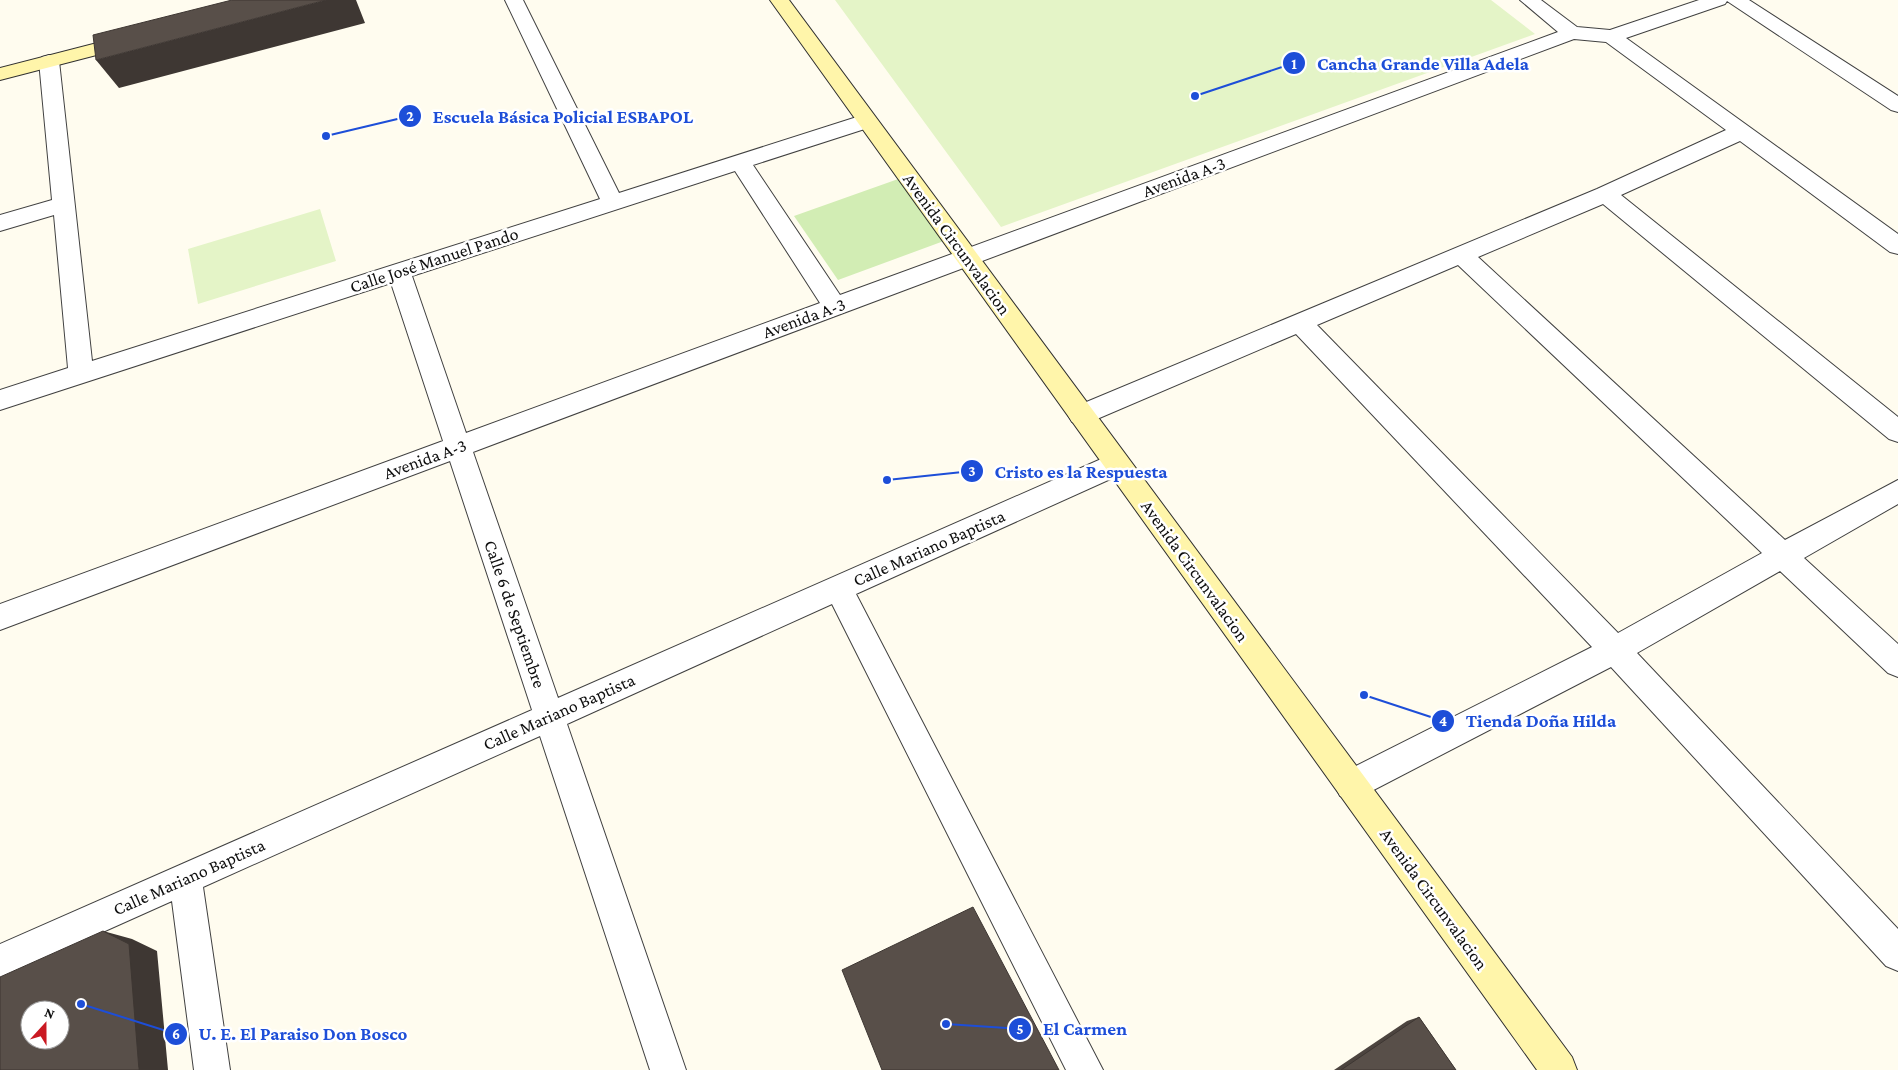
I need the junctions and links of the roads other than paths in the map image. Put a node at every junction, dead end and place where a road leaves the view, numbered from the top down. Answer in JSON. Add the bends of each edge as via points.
{"nodes":[{"id":1,"x":514,"y":0,"type":"edge"},
{"id":2,"x":779,"y":0,"type":"edge"},
{"id":3,"x":1528,"y":0,"type":"edge"},
{"id":4,"x":1718,"y":0,"type":"edge"},
{"id":5,"x":1736,"y":0,"type":"edge"},
{"id":6,"x":1572,"y":33,"type":"junction"},
{"id":7,"x":153,"y":34,"type":"edge"},
{"id":8,"x":1611,"y":36,"type":"junction"},
{"id":9,"x":49,"y":61,"type":"junction"},
{"id":10,"x":0,"y":74,"type":"edge"},
{"id":11,"x":1898,"y":105,"type":"edge"},
{"id":12,"x":867,"y":121,"type":"junction"},
{"id":13,"x":1743,"y":131,"type":"junction"},
{"id":14,"x":740,"y":162,"type":"junction"},
{"id":15,"x":1605,"y":194,"type":"junction"},
{"id":16,"x":613,"y":203,"type":"junction"},
{"id":17,"x":65,"y":204,"type":"junction"},
{"id":18,"x":0,"y":223,"type":"edge"},
{"id":19,"x":1898,"y":246,"type":"edge"},
{"id":20,"x":1461,"y":255,"type":"junction"},
{"id":21,"x":967,"y":258,"type":"junction"},
{"id":22,"x":399,"y":272,"type":"junction"},
{"id":23,"x":835,"y":307,"type":"junction"},
{"id":24,"x":1300,"y":323,"type":"junction"},
{"id":25,"x":81,"y":374,"type":"junction"},
{"id":26,"x":0,"y":400,"type":"edge"},
{"id":27,"x":1081,"y":415,"type":"junction"},
{"id":28,"x":1898,"y":432,"type":"edge"},
{"id":29,"x":458,"y":447,"type":"junction"},
{"id":30,"x":1117,"y":464,"type":"junction"},
{"id":31,"x":1898,"y":492,"type":"edge"},
{"id":32,"x":1786,"y":556,"type":"junction"},
{"id":33,"x":838,"y":588,"type":"junction"},
{"id":34,"x":0,"y":617,"type":"edge"},
{"id":35,"x":1615,"y":650,"type":"junction"},
{"id":36,"x":1898,"y":663,"type":"edge"},
{"id":37,"x":549,"y":716,"type":"junction"},
{"id":38,"x":1351,"y":785,"type":"junction"},
{"id":39,"x":185,"y":878,"type":"junction"},
{"id":40,"x":1898,"y":954,"type":"edge"},
{"id":41,"x":0,"y":961,"type":"edge"},
{"id":42,"x":212,"y":1070,"type":"edge"},
{"id":43,"x":668,"y":1070,"type":"edge"},
{"id":44,"x":1085,"y":1070,"type":"edge"},
{"id":45,"x":1559,"y":1070,"type":"edge"}],
"edges":[{"from":1,"to":16,"type":"street"},
{"from":2,"to":12,"type":"street","name":"Avenida Circunvalacion"},
{"from":3,"to":6,"type":"street"},
{"from":4,"to":8,"type":"street"},
{"from":5,"to":11,"type":"street"},
{"from":6,"to":8,"type":"street","name":"Avenida A-3"},
{"from":6,"to":21,"type":"street","name":"Avenida A-3"},
{"from":7,"to":9,"type":"street"},
{"from":8,"to":13,"type":"street"},
{"from":9,"to":10,"type":"street"},
{"from":9,"to":17,"type":"street"},
{"from":12,"to":14,"type":"street","name":"Calle José Manuel Pando"},
{"from":12,"to":21,"type":"street","name":"Avenida Circunvalacion"},
{"from":13,"to":15,"type":"street"},
{"from":13,"to":19,"type":"street"},
{"from":14,"to":16,"type":"street","name":"Calle José Manuel Pando"},
{"from":14,"to":23,"type":"street"},
{"from":15,"to":20,"type":"street"},
{"from":15,"to":28,"type":"street"},
{"from":16,"to":22,"type":"street","name":"Calle José Manuel Pando"},
{"from":17,"to":18,"type":"street"},
{"from":17,"to":25,"type":"street"},
{"from":20,"to":24,"type":"street"},
{"from":20,"to":32,"type":"street"},
{"from":21,"to":23,"type":"street","name":"Avenida A-3"},
{"from":21,"to":27,"type":"street","name":"Avenida Circunvalacion"},
{"from":22,"to":25,"type":"street","name":"Calle José Manuel Pando"},
{"from":22,"to":29,"type":"street","name":"Calle 6 de Septiembre"},
{"from":23,"to":29,"type":"street","name":"Avenida A-3"},
{"from":24,"to":27,"type":"street"},
{"from":24,"to":35,"type":"street"},
{"from":25,"to":26,"type":"street","name":"Calle José Manuel Pando"},
{"from":27,"to":30,"type":"street","name":"Avenida Circunvalacion"},
{"from":29,"to":34,"type":"street","name":"Avenida A-3"},
{"from":29,"to":37,"type":"street","name":"Calle 6 de Septiembre"},
{"from":30,"to":33,"type":"street","name":"Calle Mariano Baptista"},
{"from":30,"to":38,"type":"street","name":"Avenida Circunvalacion"},
{"from":31,"to":32,"type":"street"},
{"from":32,"to":35,"type":"street"},
{"from":32,"to":36,"type":"street"},
{"from":33,"to":37,"type":"street","name":"Calle Mariano Baptista"},
{"from":33,"to":44,"type":"street"},
{"from":35,"to":38,"type":"street"},
{"from":35,"to":40,"type":"street"},
{"from":37,"to":39,"type":"street","name":"Calle Mariano Baptista"},
{"from":37,"to":43,"type":"street","name":"Calle 6 de Septiembre"},
{"from":38,"to":45,"type":"street","name":"Avenida Circunvalacion"},
{"from":39,"to":41,"type":"street","name":"Calle Mariano Baptista"},
{"from":39,"to":42,"type":"street"}]}
